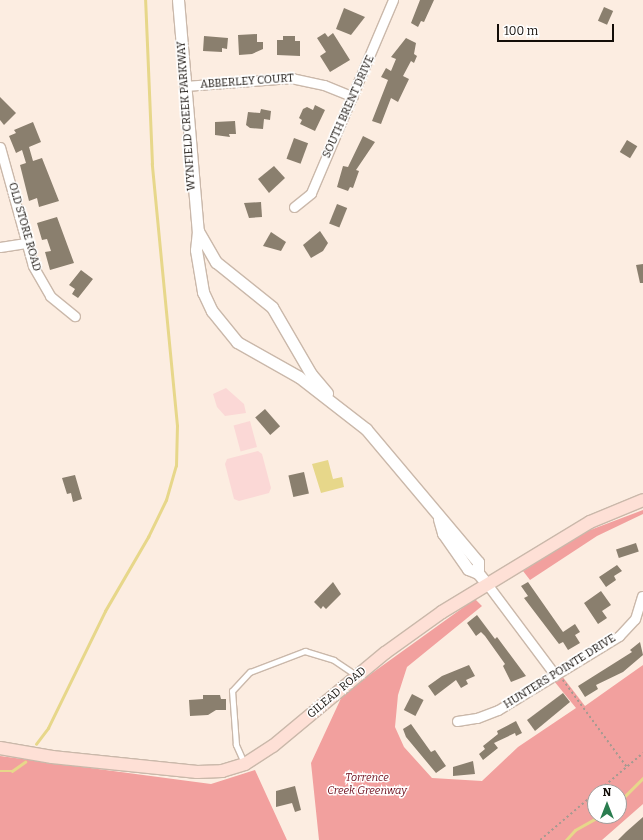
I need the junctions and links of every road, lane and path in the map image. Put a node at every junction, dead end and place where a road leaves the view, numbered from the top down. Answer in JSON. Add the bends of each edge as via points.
{"nodes":[{"id":1,"x":178,"y":0,"type":"edge"},
{"id":2,"x":393,"y":0,"type":"edge"},
{"id":3,"x":185,"y":86,"type":"junction"},
{"id":4,"x":353,"y":97,"type":"junction"},
{"id":5,"x":0,"y":147,"type":"edge"},
{"id":6,"x":294,"y":207,"type":"dead end"},
{"id":7,"x":198,"y":231,"type":"junction"},
{"id":8,"x":26,"y":243,"type":"junction"},
{"id":9,"x":0,"y":247,"type":"edge"},
{"id":10,"x":75,"y":316,"type":"dead end"},
{"id":11,"x":330,"y":398,"type":"junction"},
{"id":12,"x":643,"y":500,"type":"edge"},
{"id":13,"x":486,"y":584,"type":"junction"},
{"id":14,"x":642,"y":596,"type":"dead end"},
{"id":15,"x":558,"y":675,"type":"junction"},
{"id":16,"x":357,"y":676,"type":"junction"},
{"id":17,"x":457,"y":721,"type":"dead end"},
{"id":18,"x":0,"y":748,"type":"edge"},
{"id":19,"x":643,"y":753,"type":"edge"},
{"id":20,"x":244,"y":764,"type":"junction"},
{"id":21,"x":627,"y":767,"type":"junction"},
{"id":22,"x":607,"y":784,"type":"edge"},
{"id":23,"x":587,"y":801,"type":"edge"},
{"id":24,"x":540,"y":840,"type":"edge"}],
"edges":[{"from":1,"to":3,"type":"street","name":"WYNFIELD CREEK PARKWAY"},
{"from":2,"to":4,"type":"street","name":"SOUTH BRENT DRIVE"},
{"from":3,"to":4,"type":"street","name":"ABBERLEY COURT","via":[[290,78],[324,85]]},
{"from":3,"to":7,"type":"street","name":"WYNFIELD CREEK PARKWAY"},
{"from":4,"to":6,"type":"street","name":"SOUTH BRENT DRIVE","via":[[311,193]]},
{"from":5,"to":8,"type":"street","name":"OLD STORE ROAD"},
{"from":7,"to":11,"type":"street","name":"WYNFIELD CREEK PARKWAY","via":[[216,262],[272,307],[311,374]]},
{"from":7,"to":11,"type":"street","name":"WYNFIELD CREEK PARKWAY","via":[[196,250],[203,292],[224,329],[255,354],[299,377]]},
{"from":8,"to":9,"type":"street"},
{"from":8,"to":10,"type":"street","name":"OLD STORE ROAD","via":[[42,285],[63,309]]},
{"from":11,"to":13,"type":"street","name":"WYNFIELD CREEK PARKWAY","via":[[376,438],[439,519],[451,528],[478,562],[478,573]]},
{"from":12,"to":13,"type":"main road","name":"GILEAD ROAD","via":[[590,522]]},
{"from":13,"to":15,"type":"street","name":"WYNFIELD CREEK PARKWAY"},
{"from":13,"to":16,"type":"main road","name":"GILEAD ROAD","via":[[417,629]]},
{"from":14,"to":15,"type":"street","name":"HUNTERS POINTE DRIVE","via":[[635,620],[618,636]]},
{"from":15,"to":17,"type":"street","name":"HUNTERS POINTE DRIVE","via":[[489,714]]},
{"from":15,"to":21,"type":"path"},
{"from":16,"to":20,"type":"main road","name":"GILEAD ROAD","via":[[273,746]]},
{"from":16,"to":20,"type":"lane","via":[[334,660],[305,651],[250,672],[232,691],[236,745]]},
{"from":18,"to":20,"type":"main road","name":"GILEAD ROAD","via":[[52,757],[197,772],[222,771]]},
{"from":19,"to":21,"type":"path"},
{"from":21,"to":22,"type":"path"},
{"from":23,"to":24,"type":"path"}]}
